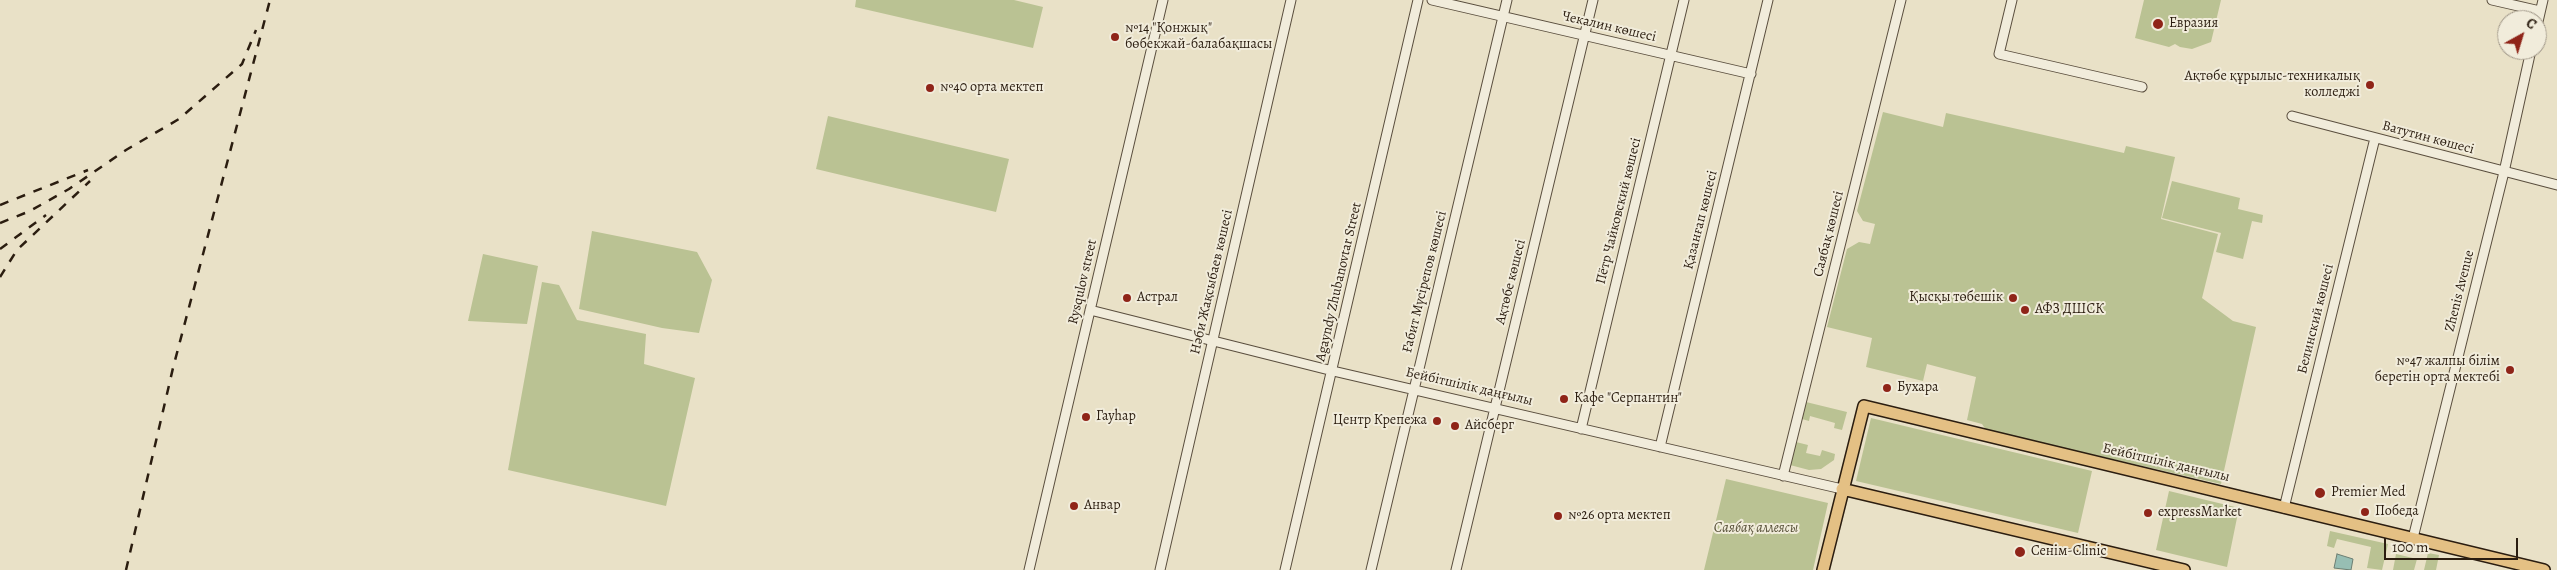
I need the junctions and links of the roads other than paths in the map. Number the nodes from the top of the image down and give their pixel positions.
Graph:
1 (1162, 0) edge
2 (1291, 0) edge
3 (1418, 0) edge
4 (1432, 0) edge
5 (1507, 0) edge
6 (1593, 0) edge
7 (1684, 0) edge
8 (1768, 0) edge
9 (1901, 0) edge
10 (2012, 0) edge
11 (2492, 0) edge
12 (2536, 10) edge
13 (1503, 16) junction
14 (1586, 35) junction
15 (1671, 55) junction
16 (2530, 60) edge
17 (1751, 74) junction
18 (2142, 87) dead end
19 (2292, 116) dead end
20 (2375, 138) junction
21 (2504, 172) junction
22 (2557, 185) edge
23 (1090, 310) junction
24 (1212, 341) junction
25 (1333, 371) junction
26 (1412, 390) junction
27 (1494, 409) junction
28 (1581, 429) junction
29 (1660, 447) junction
30 (1783, 476) junction
31 (1842, 489) junction
32 (2284, 508) junction
33 (2413, 538) junction
34 (1029, 570) edge
35 (1160, 570) edge
36 (1285, 570) edge
37 (1371, 570) edge
38 (1456, 570) edge
39 (1823, 570) edge
40 (2184, 570) edge
41 (2544, 570) edge

1 - 23 street, Rysqulov street
2 - 24 street, Нәби Жақсыбаев көшесі
3 - 25 street, Agayndy Zhubanovtar Street
4 - 13 street, Чекалин көшесі
5 - 13 street, Ғабит Мүсірепов көшесі
6 - 14 street, Ақтөбе көшесі
7 - 15 street, Пётр Чайковский көшесі
8 - 17 street, Қазанғап көшесі
9 - 30 street, Саябақ көшесі
10 - 18 street
11 - 12 street
13 - 14 street, Чекалин көшесі
13 - 26 street, Ғабит Мүсірепов көшесі
14 - 15 street, Чекалин көшесі
14 - 27 street, Ақтөбе көшесі
15 - 17 street, Чекалин көшесі
15 - 28 street, Пётр Чайковский көшесі
16 - 21 street, Zhenis Avenue
17 - 29 street, Қазанғап көшесі
19 - 20 street, Ватутин көшесі
20 - 21 street, Ватутин көшесі
20 - 32 street, Белинский көшесі
21 - 22 street, Ватутин көшесі
21 - 33 street, Zhenis Avenue
23 - 24 street, Бейбітшілік даңғылы
23 - 34 street, Rysqulov street
24 - 25 street, Бейбітшілік даңғылы
24 - 35 street, Нәби Жақсыбаев көшесі
25 - 26 street, Бейбітшілік даңғылы
25 - 36 street, Agayndy Zhubanovtar Street
26 - 27 street, Бейбітшілік даңғылы
26 - 37 street, Ғабит Мүсірепов көшесі
27 - 28 street, Бейбітшілік даңғылы
27 - 38 street, Ақтөбе көшесі
28 - 29 street, Бейбітшілік даңғылы
29 - 30 street, Бейбітшілік даңғылы
30 - 31 street, Бейбітшілік даңғылы
31 - 32 main road, Бейбітшілік даңғылы
31 - 39 main road
31 - 40 main road, Бейбітшілік даңғылы
32 - 33 main road, Бейбітшілік даңғылы
33 - 41 main road, Бейбітшілік даңғылы

